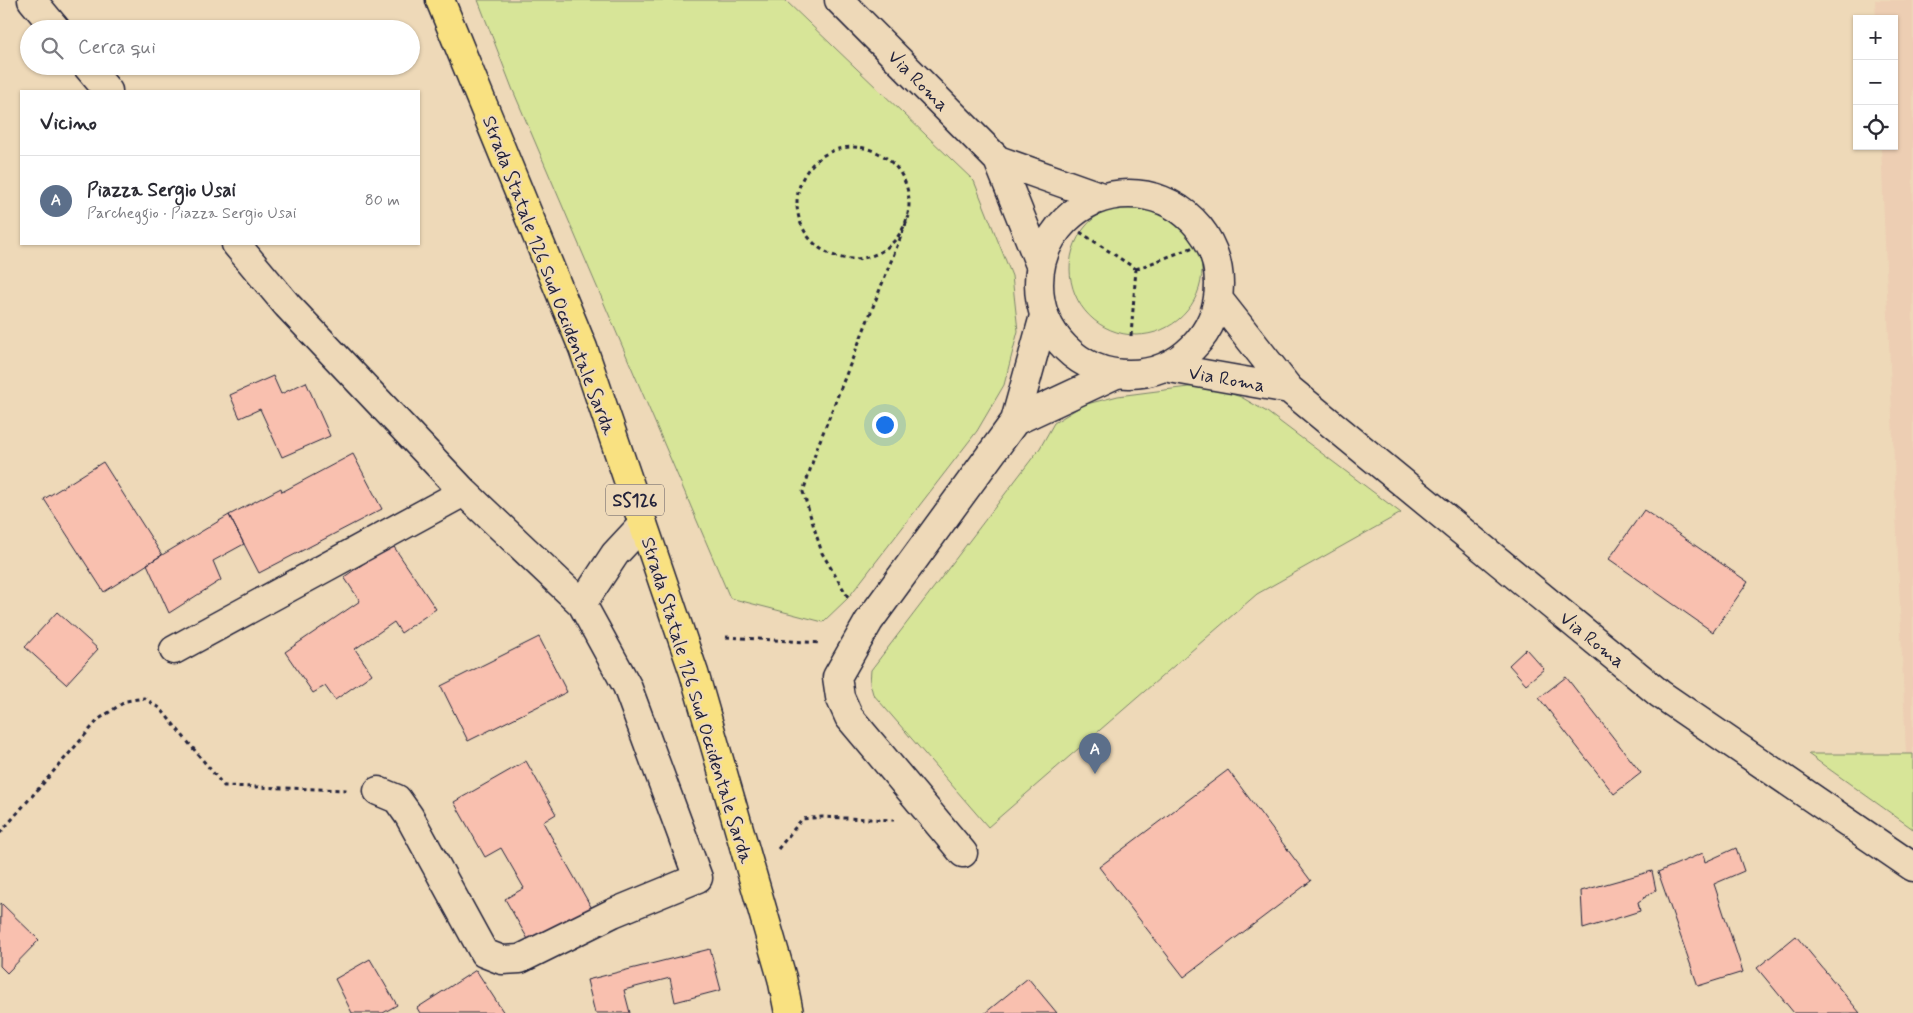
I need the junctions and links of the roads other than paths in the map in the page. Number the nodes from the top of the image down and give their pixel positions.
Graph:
1 (32, 0) edge
2 (440, 0) edge
3 (839, 0) edge
4 (49, 20) edge
5 (95, 75) edge
6 (107, 90) edge
7 (998, 160) junction
8 (1102, 197) junction
9 (237, 245) edge
10 (1040, 265) junction
11 (1219, 300) junction
12 (1044, 316) junction
13 (1164, 368) junction
14 (1116, 374) junction
15 (1289, 388) junction
16 (1015, 420) junction
17 (464, 492) junction
18 (643, 524) junction
19 (582, 604) junction
20 (174, 650) dead end
21 (378, 791) road end
22 (963, 853) dead end
23 (1913, 867) edge
24 (789, 1013) edge

1 - 4 street
2 - 18 main road, Strada Statale 126 Sud Occidentale Sarda / SS126
3 - 7 street, Via Roma
5 - 6 street
7 - 8 street, Via Roma
7 - 10 street, Via Roma
8 - 10 street
8 - 11 street
9 - 17 street
10 - 12 street
11 - 13 street
11 - 15 street, Via Roma
12 - 14 street
12 - 16 street
13 - 14 street
13 - 15 street, Via Roma
14 - 16 street
15 - 23 street, Via Roma
16 - 22 street
17 - 19 street
17 - 20 street
18 - 19 street
18 - 24 main road, Strada Statale 126 Sud Occidentale Sarda / SS126
19 - 21 street

